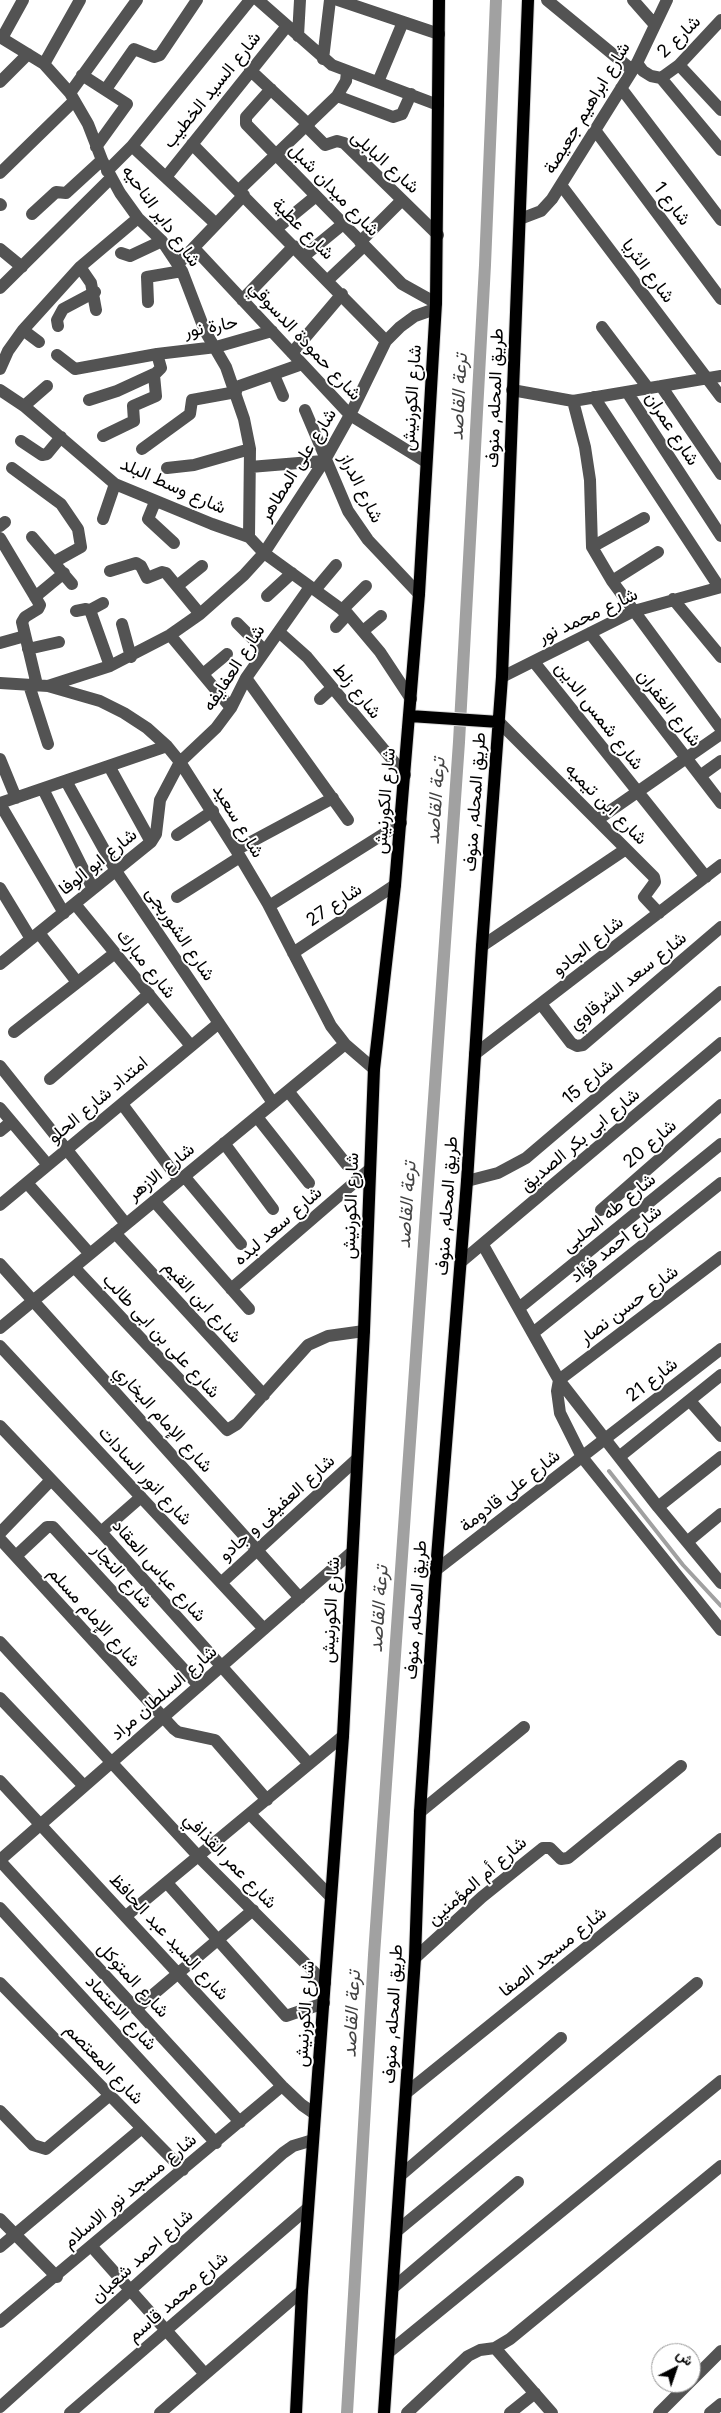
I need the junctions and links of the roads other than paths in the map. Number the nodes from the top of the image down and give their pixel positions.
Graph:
1 (23, 0) edge
2 (80, 0) edge
3 (137, 0) edge
4 (197, 0) edge
5 (250, 0) edge
6 (258, 0) edge
7 (300, 0) edge
8 (330, 0) edge
9 (338, 0) edge
10 (439, 0) edge
11 (528, 0) edge
12 (546, 0) edge
13 (633, 0) edge
14 (667, 0) edge
15 (270, 5) edge
16 (721, 20) edge
17 (403, 22) junction
18 (655, 25) junction
19 (286, 26) junction
20 (439, 34) junction
21 (298, 36) junction
22 (1, 37) edge
23 (28, 54) junction
24 (323, 59) junction
25 (44, 64) junction
26 (679, 65) junction
27 (634, 67) junction
28 (250, 70) junction
29 (347, 72) junction
30 (82, 75) junction
31 (661, 78) junction
32 (0, 82) edge
33 (378, 82) junction
34 (621, 88) junction
35 (106, 89) junction
36 (270, 89) junction
37 (411, 94) junction
38 (337, 96) junction
39 (72, 97) junction
40 (438, 105) junction
41 (721, 110) edge
42 (308, 126) junction
43 (595, 130) junction
44 (192, 144) junction
45 (132, 146) junction
46 (96, 147) junction
47 (721, 150) edge
48 (276, 155) junction
49 (107, 170) junction
50 (0, 173) edge
51 (166, 177) junction
52 (561, 185) junction
53 (242, 192) junction
54 (316, 196) junction
55 (402, 200) junction
56 (32, 214) dead end
57 (138, 218) junction
58 (520, 220) junction
59 (721, 220) edge
60 (216, 224) junction
61 (343, 224) junction
62 (277, 228) junction
63 (438, 235) junction
64 (162, 241) junction
65 (362, 244) junction
66 (294, 246) junction
67 (194, 248) junction
68 (0, 249) edge
69 (121, 253) dead end
70 (304, 256) junction
71 (22, 267) junction
72 (80, 267) junction
73 (180, 267) junction
74 (328, 280) junction
75 (0, 288) edge
76 (94, 292) junction
77 (342, 294) junction
78 (721, 299) edge
79 (242, 300) junction
80 (148, 302) dead end
81 (436, 306) junction
82 (96, 310) dead end
83 (58, 326) dead end
84 (602, 327) dead end
85 (23, 330) junction
86 (272, 331) junction
87 (39, 342) dead end
88 (386, 342) junction
89 (216, 347) junction
90 (292, 353) junction
91 (157, 354) junction
92 (57, 355) dead end
93 (302, 364) junction
94 (0, 368) edge
95 (154, 374) junction
96 (274, 375) junction
97 (721, 376) edge
98 (707, 378) junction
99 (47, 386) dead end
100 (661, 386) junction
101 (648, 388) junction
102 (0, 390) edge
103 (235, 390) junction
104 (512, 390) junction
105 (627, 392) junction
106 (283, 396) dead end
107 (594, 397) junction
108 (721, 397) edge
109 (89, 400) dead end
110 (573, 401) junction
111 (24, 406) junction
112 (305, 410) dead end
113 (350, 415) junction
114 (103, 436) dead end
115 (61, 437) junction
116 (21, 441) dead end
117 (142, 449) dead end
118 (250, 449) junction
119 (324, 460) junction
120 (426, 462) junction
121 (250, 467) junction
122 (12, 468) dead end
123 (167, 468) dead end
124 (721, 474) edge
125 (115, 484) junction
126 (155, 502) junction
127 (644, 518) dead end
128 (103, 519) dead end
129 (721, 536) edge
130 (32, 537) dead end
131 (249, 537) junction
132 (0, 538) edge
133 (174, 543) dead end
134 (592, 547) junction
135 (658, 552) dead end
136 (264, 553) junction
137 (54, 562) junction
138 (336, 564) dead end
139 (202, 566) dead end
140 (110, 571) dead end
141 (64, 573) junction
142 (292, 573) junction
143 (612, 582) junction
144 (72, 584) dead end
145 (177, 586) junction
146 (366, 586) dead end
147 (720, 587) edge
148 (312, 588) junction
149 (419, 594) junction
150 (267, 596) dead end
151 (35, 597) junction
152 (673, 600) junction
153 (103, 603) dead end
154 (90, 610) junction
155 (76, 611) dead end
156 (634, 611) junction
157 (345, 612) junction
158 (200, 614) junction
159 (381, 616) dead end
160 (237, 623) dead end
161 (122, 624) dead end
162 (336, 627) dead end
163 (362, 631) junction
164 (279, 632) junction
165 (590, 633) junction
166 (170, 635) junction
167 (25, 636) junction
168 (59, 642) dead end
169 (0, 643) edge
170 (28, 649) junction
171 (265, 651) junction
172 (227, 654) dead end
173 (131, 657) junction
174 (721, 657) edge
175 (534, 662) junction
176 (110, 666) junction
177 (203, 674) junction
178 (502, 677) junction
179 (246, 678) junction
180 (0, 683) edge
181 (38, 685) junction
182 (332, 688) junction
183 (411, 699) junction
184 (320, 700) dead end
185 (231, 708) junction
186 (410, 716) junction
187 (493, 722) junction
188 (721, 729) edge
189 (721, 734) edge
190 (48, 744) dead end
191 (167, 746) junction
192 (686, 758) junction
193 (0, 759) edge
194 (721, 761) edge
195 (180, 762) junction
196 (109, 766) junction
197 (405, 775) junction
198 (700, 776) junction
199 (66, 781) junction
200 (43, 789) junction
201 (637, 792) junction
202 (16, 798) junction
203 (333, 798) junction
204 (721, 803) edge
205 (0, 804) edge
206 (213, 811) junction
207 (348, 820) dead end
208 (597, 820) junction
209 (401, 823) junction
210 (177, 835) dead end
211 (151, 842) junction
212 (626, 848) junction
213 (238, 854) junction
214 (721, 865) edge
215 (116, 871) junction
216 (706, 877) junction
217 (395, 885) junction
218 (0, 888) edge
219 (93, 889) junction
220 (177, 897) dead end
221 (75, 904) junction
222 (269, 906) junction
223 (64, 913) junction
224 (659, 913) junction
225 (721, 927) edge
226 (35, 936) junction
227 (482, 946) junction
228 (115, 953) junction
229 (293, 953) junction
230 (0, 964) edge
231 (77, 982) junction
232 (721, 992) edge
233 (149, 994) junction
234 (541, 1004) junction
235 (219, 1023) junction
236 (14, 1032) dead end
237 (721, 1043) edge
238 (345, 1044) junction
239 (191, 1046) junction
240 (475, 1054) junction
241 (0, 1066) edge
242 (374, 1069) junction
243 (50, 1078) dead end
244 (288, 1091) junction
245 (273, 1103) junction
246 (122, 1104) junction
247 (721, 1105) edge
248 (0, 1108) edge
249 (257, 1117) junction
250 (11, 1122) junction
251 (0, 1131) edge
252 (224, 1144) junction
253 (721, 1144) edge
254 (67, 1149) junction
255 (48, 1165) junction
256 (347, 1165) dead end
257 (370, 1169) junction
258 (182, 1178) junction
259 (467, 1181) junction
260 (309, 1182) dead end
261 (27, 1183) junction
262 (721, 1183) edge
263 (154, 1201) junction
264 (0, 1205) edge
265 (274, 1209) dead end
266 (601, 1210) dead end
267 (126, 1224) junction
268 (115, 1233) junction
269 (242, 1244) dead end
270 (482, 1245) junction
271 (90, 1254) junction
272 (721, 1257) edge
273 (461, 1262) junction
274 (0, 1264) edge
275 (74, 1267) junction
276 (231, 1289) junction
277 (33, 1301) junction
278 (519, 1308) junction
279 (249, 1309) dead end
280 (0, 1328) edge
281 (364, 1331) junction
282 (533, 1333) junction
283 (0, 1346) edge
284 (721, 1349) edge
285 (721, 1375) edge
286 (559, 1380) junction
287 (264, 1395) junction
288 (690, 1401) junction
289 (0, 1426) edge
290 (721, 1436) edge
291 (605, 1439) junction
292 (721, 1456) edge
293 (582, 1457) junction
294 (619, 1457) junction
295 (357, 1459) junction
296 (52, 1480) junction
297 (140, 1497) junction
298 (658, 1507) junction
299 (721, 1514) edge
300 (101, 1532) junction
301 (0, 1533) edge
302 (0, 1539) edge
303 (687, 1542) junction
304 (258, 1551) junction
305 (352, 1552) junction
306 (16, 1556) junction
307 (436, 1570) junction
308 (220, 1583) junction
309 (721, 1583) edge
310 (300, 1598) junction
311 (264, 1629) junction
312 (721, 1630) edge
313 (0, 1642) edge
314 (221, 1666) junction
315 (199, 1686) junction
316 (0, 1698) edge
317 (163, 1718) junction
318 (524, 1726) dead end
319 (343, 1736) junction
320 (112, 1762) junction
321 (309, 1764) junction
322 (681, 1766) dead end
323 (0, 1781) edge
324 (84, 1786) junction
325 (267, 1800) junction
326 (420, 1812) junction
327 (250, 1814) junction
328 (41, 1824) junction
329 (721, 1839) edge
330 (199, 1857) junction
331 (0, 1860) edge
332 (167, 1882) junction
333 (331, 1898) junction
334 (0, 1908) edge
335 (253, 1910) junction
336 (126, 1916) junction
337 (219, 1939) junction
338 (415, 1958) junction
339 (179, 1973) junction
340 (0, 1983) edge
341 (326, 1983) junction
342 (697, 1983) dead end
343 (324, 2003) junction
344 (136, 2010) junction
345 (561, 2038) dead end
346 (721, 2081) edge
347 (282, 2086) junction
348 (406, 2093) junction
349 (110, 2095) junction
350 (0, 2111) edge
351 (315, 2114) junction
352 (240, 2122) junction
353 (142, 2128) junction
354 (313, 2140) junction
355 (216, 2142) junction
356 (721, 2166) edge
357 (183, 2170) junction
358 (401, 2175) junction
359 (518, 2182) dead end
360 (308, 2208) junction
361 (0, 2219) edge
362 (398, 2230) junction
363 (15, 2234) junction
364 (0, 2247) edge
365 (92, 2247) junction
366 (56, 2276) junction
367 (394, 2287) junction
368 (131, 2290) junction
369 (302, 2291) junction
370 (0, 2322) edge
371 (166, 2330) junction
372 (495, 2348) junction
373 (721, 2351) edge
374 (389, 2352) junction
375 (205, 2374) junction
376 (534, 2393) junction
377 (721, 2404) edge
378 (0, 2407) edge
379 (70, 2413) edge
380 (160, 2413) edge
381 (296, 2413) edge
382 (384, 2413) edge
383 (406, 2413) edge
384 (510, 2413) edge
385 (552, 2413) edge
386 (659, 2413) edge
387 (710, 2413) edge

1 - 22 street
2 - 25 street
3 - 30 street
4 - 35 street
5 - 45 street
6 - 15 street
7 - 21 street
8 - 24 street
9 - 17 street
10 - 20 main road, شارع الكورنيش
11 - 58 main road, طريق المحله, منوف
12 - 27 street, شارع 2
13 - 18 street
14 - 18 street, شارع ابراهيم جعيصة
15 - 19 street
16 - 26 street, شارع 2
17 - 20 street
17 - 33 street
18 - 27 street, شارع ابراهيم جعيصة
19 - 21 street
19 - 28 street, شارع السيد الخطيب
20 - 40 main road, شارع الكورنيش
21 - 24 street
22 - 23 street, شارع داير الناحيه
23 - 25 street, شارع داير الناحيه
23 - 32 street
24 - 29 street
25 - 39 street, شارع داير الناحيه
26 - 31 street, شارع 2
26 - 41 street
27 - 31 street, شارع 2
27 - 34 street, شارع ابراهيم جعيصة
28 - 36 street
28 - 44 street, شارع السيد الخطيب
29 - 33 street
29 - 38 street
30 - 35 street
30 - 39 street
31 - 47 street
33 - 37 street
34 - 43 street, شارع ابراهيم جعيصة
34 - 59 street
35 - 46 street
36 - 42 street
36 - 48 street, شارع ميدان شبل
37 - 38 street
37 - 40 street
38 - 42 street
39 - 46 street, شارع داير الناحيه
39 - 50 street
40 - 63 main road, شارع الكورنيش
42 - 48 street
42 - 55 street, شارع البابلى
43 - 52 street, شارع ابراهيم جعيصة
43 - 78 street, شارع 1
44 - 51 street, شارع السيد الخطيب
44 - 53 street, شارع عطية
45 - 49 street
45 - 51 street
46 - 49 street, شارع داير الناحيه
48 - 53 street
48 - 54 street, شارع ميدان شبل
49 - 56 street
49 - 57 street, شارع داير الناحيه
49 - 71 street
51 - 60 street
52 - 58 street, شارع ابراهيم جعيصة
52 - 98 street, شارع الثريا
53 - 60 street
53 - 62 street, شارع عطية
54 - 61 street, شارع ميدان شبل
54 - 62 street
55 - 63 street, شارع البابلى
55 - 65 street
57 - 64 street, شارع داير الناحيه
57 - 72 street
58 - 104 main road, طريق المحله, منوف
60 - 67 street
61 - 65 street, شارع ميدان شبل
61 - 70 street
62 - 66 street, شارع عطية
63 - 81 main road, شارع الكورنيش
64 - 69 street
64 - 73 street, شارع داير الناحيه
65 - 74 street
65 - 81 street, شارع ميدان شبل
66 - 70 street, شارع عطية
66 - 79 street
67 - 73 street
67 - 79 street, شارع حمودة الدسوقي
68 - 71 street
70 - 74 street, شارع عطية
71 - 75 street
72 - 76 street
72 - 85 street
73 - 80 street
73 - 89 street, شارع داير الناحيه
74 - 77 street, شارع عطية
76 - 82 street
76 - 83 street
77 - 88 street, شارع عطية
77 - 90 street
79 - 86 street, شارع حمودة الدسوقي
81 - 88 street, شارع على المطاهر
81 - 120 main road, شارع الكورنيش
84 - 101 street
85 - 87 street
85 - 94 street
86 - 89 street, حارة نور
86 - 90 street, شارع حمودة الدسوقي
88 - 113 street, شارع على المطاهر
89 - 91 street, حارة نور
89 - 103 street, شارع داير الناحيه
90 - 93 street, شارع حمودة الدسوقي
91 - 92 street, حارة نور
91 - 95 street
93 - 96 street
93 - 113 street, شارع حمودة الدسوقي
95 - 109 street
95 - 114 street
96 - 103 street
96 - 106 street
97 - 98 street
98 - 100 street
98 - 108 street, شارع الثريا
99 - 111 street
100 - 101 street
100 - 124 street
101 - 105 street
102 - 111 street, شارع وسط البلد
103 - 117 street
103 - 118 street, شارع داير الناحيه
104 - 110 street
104 - 178 main road, طريق المحله, منوف
105 - 107 street
105 - 129 street, شارع عمران
107 - 110 street
107 - 147 street
110 - 134 street
111 - 115 street, شارع وسط البلد
112 - 119 street, شارع الدراز
113 - 119 street, شارع على المطاهر
113 - 120 street, شارع حمودة الدسوقي
115 - 116 street
115 - 125 street, شارع وسط البلد
118 - 121 street, شارع داير الناحيه
118 - 123 street
119 - 121 street
119 - 136 street, شارع على المطاهر
119 - 149 street, شارع الدراز
120 - 149 main road, شارع الكورنيش
121 - 131 street, شارع داير الناحيه
122 - 137 street
125 - 126 street, شارع وسط البلد
125 - 128 street
126 - 131 street, شارع وسط البلد
126 - 133 street
127 - 134 street
130 - 137 street
131 - 136 street, شارع وسط البلد
132 - 151 street
134 - 143 street
135 - 143 street
136 - 142 street, شارع وسط البلد
136 - 158 street
137 - 141 street
138 - 148 street, شارع العفايفه
139 - 145 street
140 - 145 street
141 - 144 street
141 - 151 street
142 - 148 street, شارع وسط البلد
142 - 150 street
143 - 156 street
145 - 158 street
146 - 157 street
147 - 152 street, شارع محمد نور
148 - 157 street, شارع وسط البلد
148 - 164 street, شارع العفايفه
149 - 183 main road, شارع الكورنيش
151 - 167 street
152 - 156 street, شارع محمد نور
152 - 174 street
153 - 154 street
154 - 155 street
154 - 176 street
156 - 165 street, شارع محمد نور
156 - 188 street
157 - 162 street
157 - 163 street, شارع وسط البلد
158 - 166 street
159 - 163 street
160 - 171 street
161 - 173 street
163 - 183 street, شارع وسط البلد
164 - 171 street, شارع العفايفه
164 - 182 street, شارع زلط
165 - 175 street, شارع محمد نور
165 - 192 street, شارع الغفران
166 - 173 street
166 - 177 street
167 - 169 street
167 - 170 street
168 - 170 street
170 - 181 street
171 - 179 street, شارع العفايفه
172 - 177 street
173 - 176 street
175 - 178 street, شارع محمد نور
175 - 201 street, شارع شمس الدين
176 - 181 street
177 - 185 street
178 - 187 main road, طريق المحله, منوف
179 - 185 street, شارع العفايفه
179 - 203 street
180 - 181 street, شارع سعيد
181 - 190 street
181 - 191 street, شارع سعيد
182 - 184 street
182 - 197 street, شارع زلط
183 - 186 main road, شارع الكورنيش
185 - 195 street, شارع العفايفه
186 - 187 main road
186 - 197 main road, شارع الكورنيش
187 - 208 street, شارع ابن تيميه
187 - 227 main road, طريق المحله, منوف
189 - 192 street
191 - 195 street, شارع سعيد
191 - 196 street
192 - 198 street, شارع الغفران
192 - 201 street
193 - 202 street
194 - 198 street
195 - 206 street, شارع سعيد
195 - 211 street, شارع ابو الوفا
196 - 199 street
196 - 211 street
197 - 209 main road, شارع الكورنيش
198 - 204 street, شارع الغفران
199 - 200 street
199 - 215 street, شارع الشوربجى
200 - 202 street
200 - 219 street
201 - 208 street
201 - 216 street, شارع شمس الدين
202 - 205 street
203 - 207 street
203 - 213 street
205 - 223 street
206 - 210 street
206 - 213 street, شارع سعيد
208 - 212 street, شارع ابن تيميه
209 - 217 main road, شارع الكورنيش
209 - 222 street
211 - 215 street, شارع ابو الوفا
212 - 224 street, شارع ابن تيميه
212 - 227 street
213 - 220 street
213 - 222 street, شارع سعيد
214 - 216 street, شارع الجادو
215 - 219 street, شارع ابو الوفا
215 - 235 street, شارع الشوربجى
216 - 224 street, شارع الجادو
217 - 229 street, شارع 27
217 - 242 main road, شارع الكورنيش
218 - 226 street
219 - 221 street, شارع ابو الوفا
221 - 223 street, شارع ابو الوفا
221 - 228 street, شارع مبارك
222 - 229 street, شارع سعيد
223 - 226 street, شارع ابو الوفا
224 - 234 street, شارع الجادو
225 - 234 street, شارع سعد الشرقاوي
226 - 230 street, شارع ابو الوفا
226 - 231 street
227 - 240 main road, طريق المحله, منوف
228 - 231 street
228 - 233 street, شارع مبارك
229 - 238 street, شارع سعيد
231 - 236 street
232 - 259 street, شارع 15
233 - 239 street, شارع مبارك
233 - 243 street
234 - 240 street, شارع الجادو
235 - 239 street, امتداد شارع الحلو
235 - 245 street, شارع الشوربجى
237 - 270 street, شارع ابى بكر الصديق
238 - 242 street, شارع سعيد
238 - 244 street, شارع الازهر
239 - 246 street, امتداد شارع الحلو
240 - 259 main road, طريق المحله, منوف
241 - 254 street
242 - 257 main road, شارع الكورنيش
244 - 245 street, شارع الازهر
244 - 256 street
245 - 249 street, شارع الازهر
246 - 254 street, امتداد شارع الحلو
246 - 258 street
247 - 266 street, شارع 20
248 - 250 street
249 - 252 street, شارع الازهر
249 - 260 street
250 - 251 street
250 - 255 street
252 - 258 street, شارع الازهر
252 - 265 street
253 - 278 street, شارع طه الحلبى
254 - 255 street, امتداد شارع الحلو
254 - 267 street
255 - 261 street, امتداد شارع الحلو
257 - 276 street, شارع سعد لبده
257 - 281 main road, شارع الكورنيش
258 - 263 street, شارع الازهر
258 - 269 street
259 - 273 main road, طريق المحله, منوف
261 - 264 street, امتداد شارع الحلو
261 - 271 street
262 - 282 street, شارع احمد فؤاد
263 - 267 street, شارع الازهر
263 - 276 street
267 - 268 street, شارع الازهر
268 - 271 street, شارع الازهر
268 - 287 street, شارع ابن القيم
270 - 273 street, شارع ابى بكر الصديق
270 - 278 street
271 - 275 street, شارع الازهر
272 - 286 street, شارع حسن نصار
273 - 307 main road, طريق المحله, منوف
274 - 277 street, شارع الإمام البخاري
275 - 277 street, شارع الازهر
275 - 287 street, شارع على بن ابى طالب
276 - 279 street
277 - 280 street, شارع الازهر
277 - 304 street, شارع الإمام البخاري
278 - 282 street
281 - 287 street
281 - 295 main road, شارع الكورنيش
282 - 286 street
283 - 297 street, شارع انور السادات
284 - 291 street, شارع 21
285 - 288 street
286 - 291 street
286 - 293 street
288 - 290 street
288 - 294 street
289 - 296 street, شارع عباس العقاد
291 - 293 street, شارع على قادومة
291 - 294 street
292 - 298 street
293 - 307 street, شارع على قادومة
293 - 312 street
294 - 298 street
295 - 304 street, شارع العفيفى و جادو
295 - 305 main road, شارع الكورنيش
296 - 300 street, شارع عباس العقاد
296 - 301 street
297 - 300 street
297 - 308 street, شارع انور السادات
298 - 303 street
299 - 303 street
300 - 314 street, شارع عباس العقاد
302 - 306 street, شارع الإمام مسلم
303 - 309 street
304 - 308 street, شارع العفيفى و جادو
304 - 310 street, شارع الإمام البخاري
305 - 310 street, شارع السلطان مراد
305 - 319 main road, شارع الكورنيش
306 - 315 street, شارع النجار
306 - 317 street, شارع الإمام مسلم
307 - 326 main road, طريق المحله, منوف
308 - 311 street, شارع انور السادات
310 - 311 street, شارع السلطان مراد
311 - 314 street, شارع السلطان مراد
313 - 320 street, شارع عمر القذافي
314 - 315 street, شارع السلطان مراد
314 - 321 street, شارع عباس العقاد
315 - 317 street, شارع السلطان مراد
316 - 324 street
317 - 320 street, شارع السلطان مراد
317 - 325 street, شارع الإمام مسلم
318 - 326 street
319 - 321 street
319 - 333 main road, شارع الكورنيش
320 - 324 street, شارع السلطان مراد
320 - 330 street, شارع عمر القذافي
321 - 325 street
322 - 338 street, شارع أم المؤمنين
323 - 328 street, شارع السيد عبد الحافظ
324 - 328 street, شارع السلطان مراد
325 - 327 street
326 - 338 main road, طريق المحله, منوف
327 - 330 street
327 - 333 street
328 - 331 street, شارع السلطان مراد
328 - 336 street, شارع السيد عبد الحافظ
329 - 348 street, شارع مسجد الصفا
330 - 332 street
330 - 335 street, شارع عمر القذافي
331 - 344 street, شارع المتوكل
332 - 336 street
332 - 337 street
333 - 341 main road, شارع الكورنيش
334 - 355 street, شارع الاعتماد
335 - 337 street
335 - 341 street, شارع عمر القذافي
336 - 339 street, شارع السيد عبد الحافظ
337 - 339 street
337 - 343 street
338 - 348 main road, طريق المحله, منوف
339 - 344 street
339 - 347 street, شارع السيد عبد الحافظ
340 - 349 street, شارع المعتصم
341 - 343 main road, شارع الكورنيش
342 - 362 street
343 - 351 main road, شارع الكورنيش
344 - 352 street, شارع المتوكل
345 - 358 street
346 - 374 street
347 - 351 street, شارع السيد عبد الحافظ
347 - 352 street, شارع مسجد نور الاسلام
348 - 358 main road, طريق المحله, منوف
349 - 350 street
349 - 353 street, شارع المعتصم
351 - 354 main road, شارع الكورنيش
352 - 355 street, شارع مسجد نور الاسلام
353 - 357 street, شارع المعتصم
353 - 363 street
354 - 360 main road, شارع الكورنيش
354 - 368 street, شارع احمد شعبان
355 - 357 street, شارع مسجد نور الاسلام
356 - 372 street
357 - 365 street, شارع مسجد نور الاسلام
358 - 362 main road, طريق المحله, منوف
359 - 367 street
360 - 369 main road, شارع الكورنيش
360 - 371 street, شارع محمد قاسم
361 - 363 street
362 - 367 main road, طريق المحله, منوف
363 - 364 street
363 - 366 street
365 - 366 street, شارع مسجد نور الاسلام
365 - 368 street
366 - 370 street, شارع مسجد نور الاسلام
367 - 374 main road, طريق المحله, منوف
368 - 371 street
368 - 378 street, شارع احمد شعبان
369 - 375 street
369 - 381 main road, شارع الكورنيش
371 - 375 street
371 - 379 street, شارع محمد قاسم
372 - 376 street
372 - 383 street
373 - 386 street
374 - 382 main road, طريق المحله, منوف
375 - 380 street
376 - 384 street
376 - 385 street
377 - 387 street

